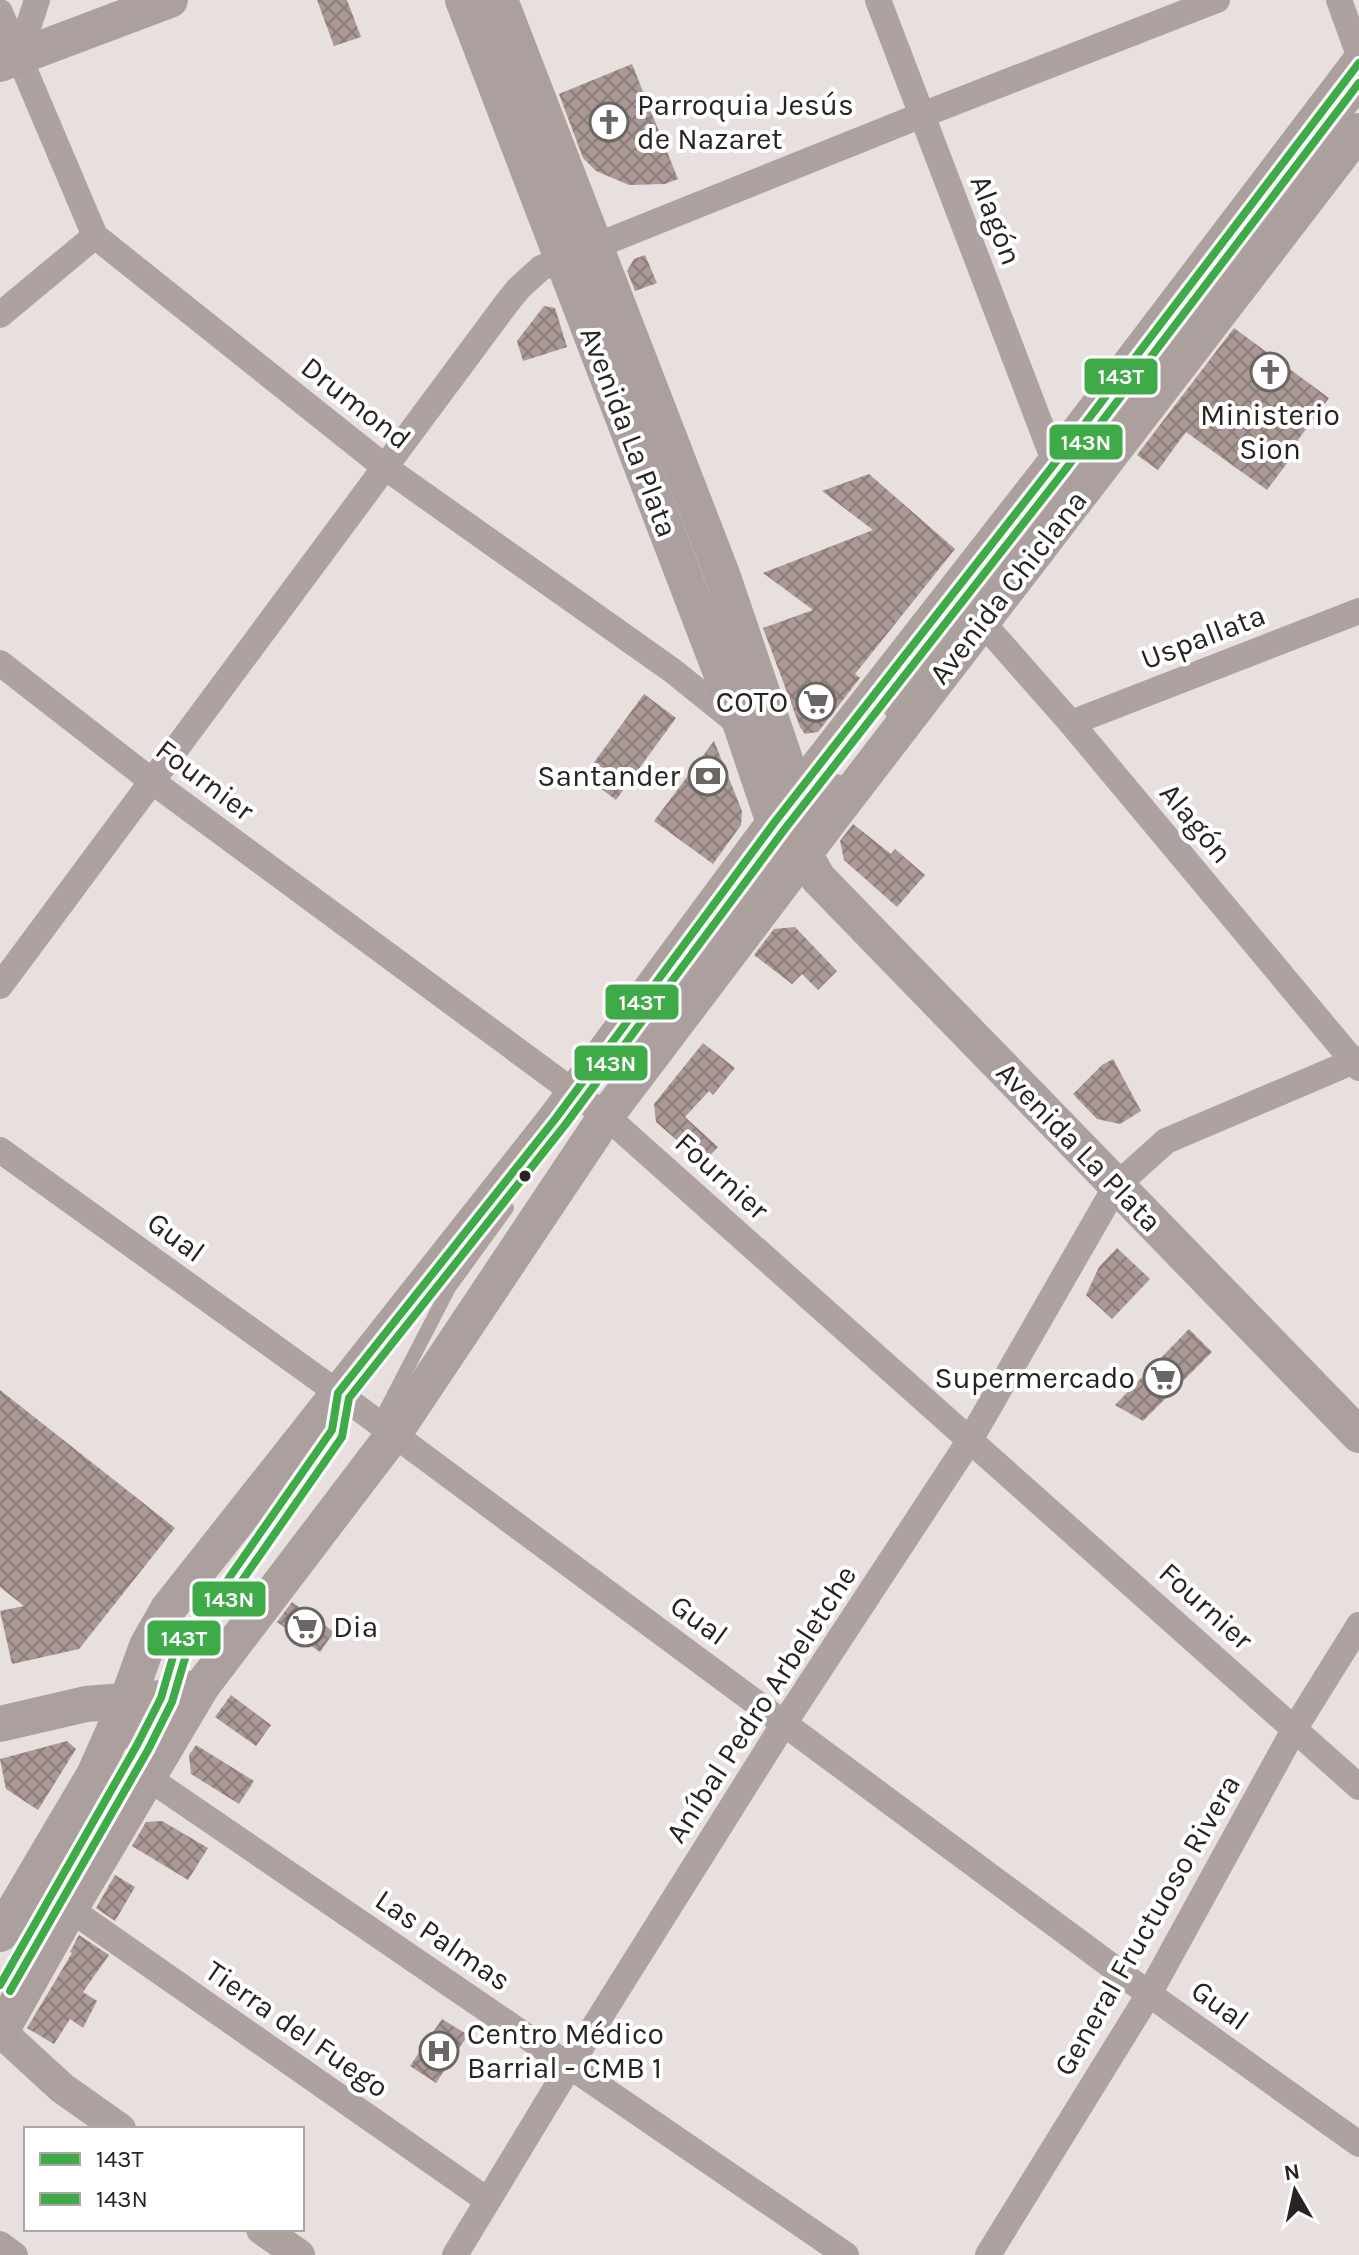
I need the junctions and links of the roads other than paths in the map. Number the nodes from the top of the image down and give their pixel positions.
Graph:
1 (37, 0) edge
2 (170, 0) edge
3 (463, 0) edge
4 (500, 0) edge
5 (878, 0) edge
6 (1217, 0) edge
7 (1339, 0) edge
8 (0, 12) edge
9 (1359, 55) edge
10 (9, 61) edge
11 (1359, 63) edge
12 (1359, 96) edge
13 (922, 115) junction
14 (1359, 131) edge
15 (95, 236) junction
16 (579, 252) junction
17 (0, 315) edge
18 (1055, 463) junction
19 (386, 468) junction
20 (1359, 611) edge
21 (982, 622) junction
22 (0, 663) edge
23 (1071, 723) junction
24 (741, 725) junction
25 (153, 782) junction
26 (793, 827) junction
27 (0, 986) edge
28 (1357, 1062) edge
29 (590, 1103) junction
30 (0, 1150) edge
31 (1116, 1186) junction
32 (338, 1393) junction
33 (379, 1434) junction
34 (1359, 1435) edge
35 (970, 1440) junction
36 (314, 1513) dead end
37 (1359, 1625) edge
38 (202, 1686) junction
39 (144, 1700) junction
40 (785, 1722) junction
41 (0, 1724) edge
42 (1295, 1728) junction
43 (142, 1761) junction
44 (1359, 1787) edge
45 (70, 1909) junction
46 (0, 1934) edge
47 (0, 1985) edge
48 (1149, 1994) junction
49 (0, 2032) edge
50 (570, 2065) junction
51 (117, 2127) edge
52 (1359, 2144) edge
53 (487, 2200) junction
54 (265, 2231) edge
55 (0, 2244) edge
56 (15, 2255) edge
57 (299, 2255) edge
58 (455, 2255) edge
59 (846, 2255) edge
60 (988, 2255) edge

1 - 10 street
2 - 10 main road
3 - 16 main road, Avenida La Plata
4 - 16 main road, Avenida La Plata
5 - 13 street, Alagón
6 - 13 street
7 - 9 street
8 - 10 street, Drumond
10 - 15 street, Drumond
11 - 18 main road, Avenida Chiclana
12 - 26 lane
13 - 16 street
13 - 18 street, Alagón
14 - 21 main road, Avenida Chiclana
15 - 17 street
15 - 19 street, Drumond
16 - 19 street
16 - 24 main road, Avenida La Plata
16 - 26 main road, Avenida La Plata
18 - 26 main road, Avenida Chiclana
19 - 24 street, Drumond
19 - 25 street
20 - 23 street, Uspallata
21 - 23 street, Alagón
21 - 26 main road, Avenida Chiclana
22 - 25 street, Fournier
23 - 28 street, Alagón
24 - 26 main road, Avenida La Plata
25 - 27 street
25 - 29 street, Fournier
26 - 29 main road
26 - 31 main road, Avenida La Plata
28 - 31 street, Aníbal Pedro Arbeletche
29 - 32 main road
29 - 33 main road
29 - 35 street, Fournier
30 - 32 street, Gual
31 - 34 main road, Avenida La Plata
31 - 35 street, Aníbal Pedro Arbeletche
32 - 33 street, Gual
32 - 39 main road
33 - 38 main road
33 - 40 street, Gual
35 - 40 street, Aníbal Pedro Arbeletche
35 - 42 street, Fournier
36 - 39 lane
37 - 42 street, General Fructuoso Rivera
38 - 39 main road
38 - 43 main road
39 - 41 main road
39 - 43 street
39 - 46 main road
40 - 48 street, Gual
40 - 50 street, Aníbal Pedro Arbeletche
42 - 44 street, Fournier
42 - 48 street, General Fructuoso Rivera
43 - 45 main road
43 - 47 lane
43 - 50 street, Las Palmas
45 - 49 main road
45 - 53 street, Tierra del Fuego
48 - 52 street, Gual
48 - 60 street, General Fructuoso Rivera
49 - 51 street
50 - 53 street, Aníbal Pedro Arbeletche
50 - 59 street, Las Palmas
53 - 58 street, Aníbal Pedro Arbeletche
54 - 57 street
55 - 56 street

